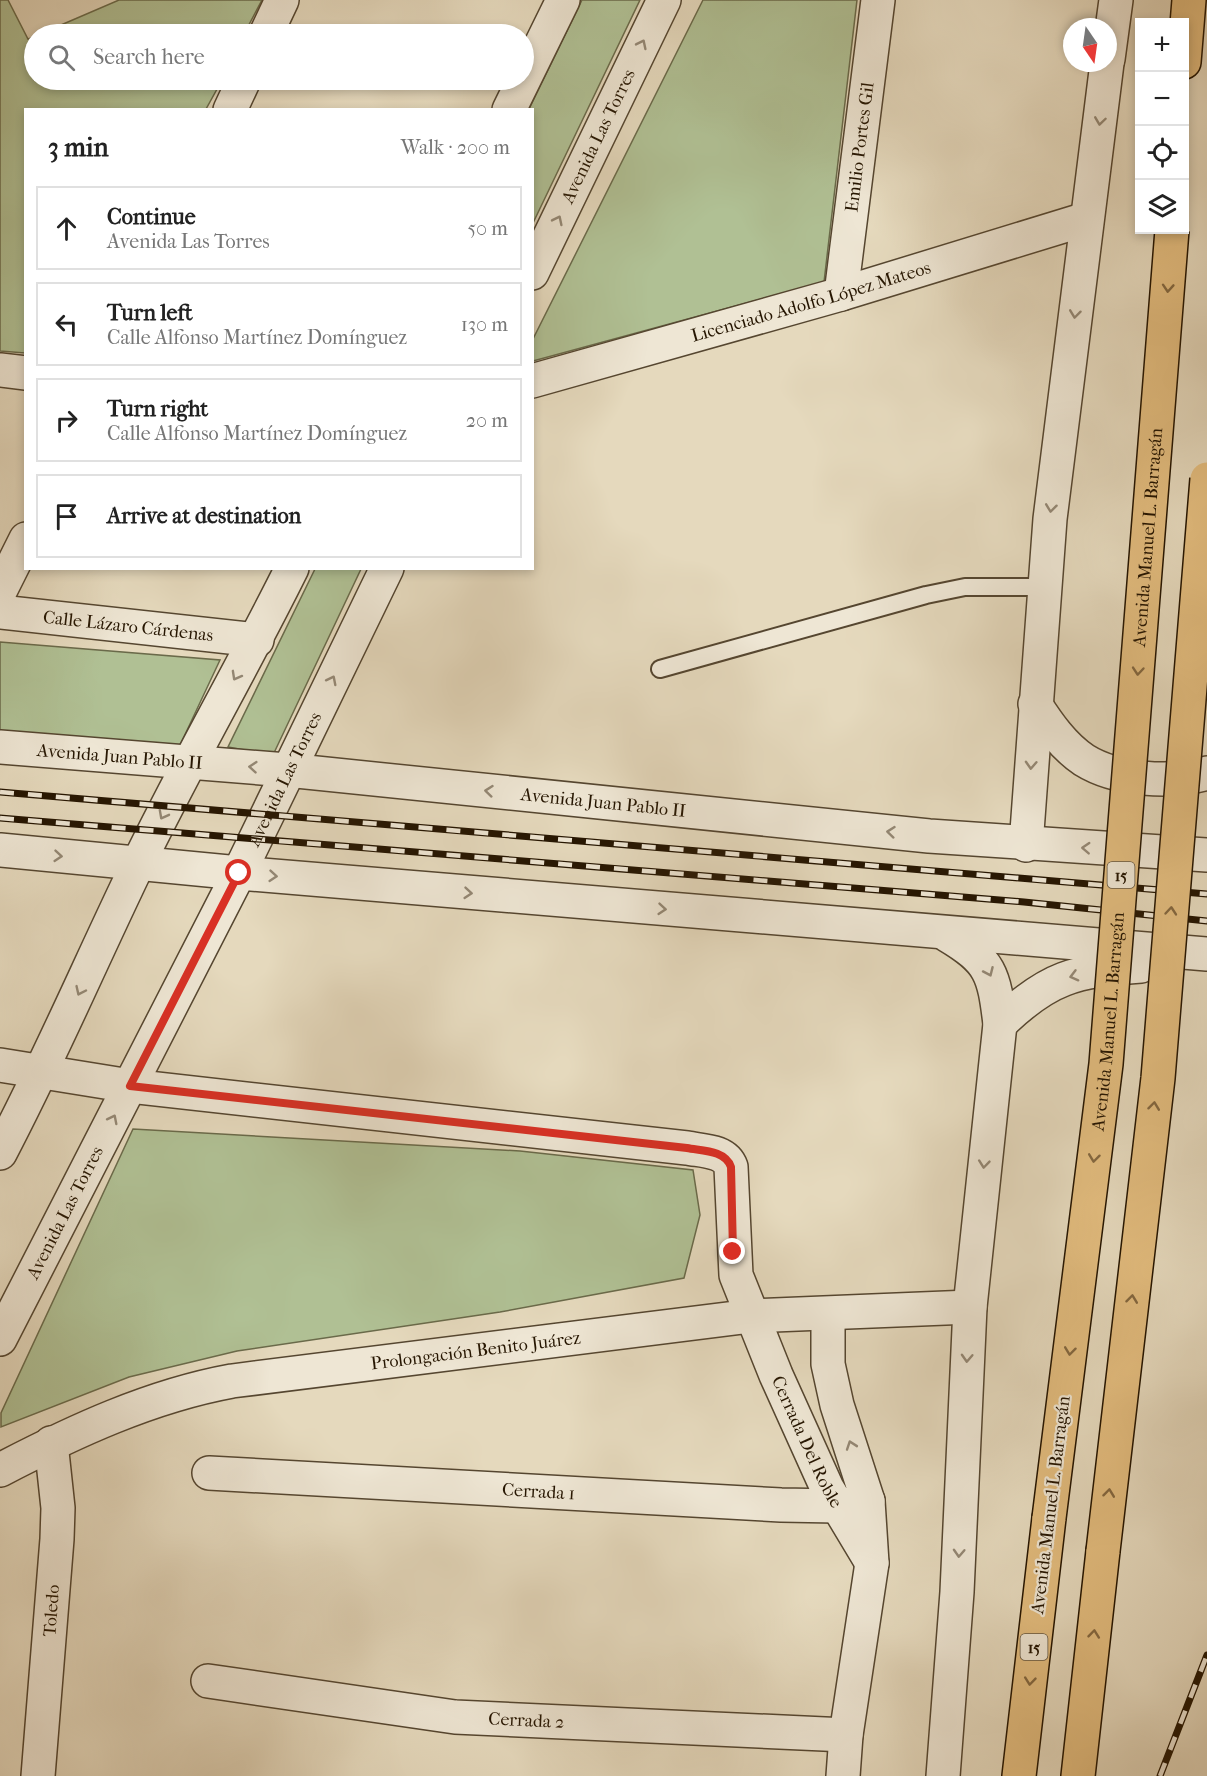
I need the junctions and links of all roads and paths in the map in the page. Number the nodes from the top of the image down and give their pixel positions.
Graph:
1 (282, 0) edge
2 (563, 0) edge
3 (664, 0) edge
4 (878, 0) edge
5 (1116, 0) edge
6 (1189, 0) edge
7 (1114, 18) edge
8 (1188, 18) edge
9 (271, 24) edge
10 (534, 59) edge
11 (1106, 72) edge
12 (239, 90) edge
13 (519, 90) edge
14 (231, 108) edge
15 (510, 108) edge
16 (1086, 219) junction
17 (1172, 234) edge
18 (534, 269) edge
19 (841, 294) junction
20 (0, 370) edge
21 (24, 373) edge
22 (534, 380) edge
23 (1207, 479) edge
24 (24, 543) edge
25 (291, 570) edge
26 (386, 570) edge
27 (1044, 587) junction
28 (0, 591) edge
29 (0, 612) edge
30 (257, 640) junction
31 (660, 669) dead end
32 (1035, 704) junction
33 (0, 747) edge
34 (189, 762) junction
35 (287, 770) junction
36 (1207, 774) edge
37 (1026, 844) junction
38 (0, 850) edge
39 (1207, 855) edge
40 (138, 863) junction
41 (239, 873) junction
42 (946, 934) junction
43 (1207, 954) edge
44 (1207, 969) edge
45 (1000, 1024) junction
46 (0, 1065) edge
47 (43, 1071) junction
48 (130, 1086) junction
49 (0, 1153) edge
50 (970, 1307) junction
51 (828, 1315) junction
52 (751, 1316) junction
53 (0, 1339) edge
54 (51, 1443) junction
55 (0, 1470) edge
56 (208, 1473) dead end
57 (852, 1503) junction
58 (208, 1681) dead end
59 (846, 1735) junction
60 (38, 1776) edge
61 (843, 1776) edge
62 (943, 1776) edge
63 (1019, 1776) edge
64 (1078, 1776) edge

1 - 9 street
2 - 10 street
18 -> 3 street, Avenida Las Torres
4 - 19 street, Emilio Portes Gil
5 - 7 street
6 - 8 highway
11 -> 16 street
12 - 14 street
13 - 15 street
16 - 19 street, Licenciado Adolfo López Mateos
16 -> 27 street
17 -> 63 highway, Avenida Manuel L. Barragán / 15, bridge
19 - 22 street, Licenciado Adolfo López Mateos
20 - 21 street
64 -> 23 highway, bridge
24 - 28 street
25 - 30 street
35 -> 26 street, Avenida Las Torres
27 - 31 lane
27 - 32 street
29 - 30 street, Calle Lázaro Cárdenas
30 -> 34 street
32 - 36 street
32 -> 37 street
33 - 34 street, Avenida Juan Pablo II
35 -> 34 street, Avenida Juan Pablo II
34 -> 40 street
37 -> 35 street, Avenida Juan Pablo II
35 - 41 street, Avenida Las Torres
39 -> 37 street, Avenida Juan Pablo II
38 -> 40 street
40 - 41 street
40 -> 47 street
41 -> 42 street
41 - 48 street, Avenida Las Torres
42 - 43 street
42 -> 45 street
44 -> 45 street
45 -> 50 street
46 - 47 street, Cerrada Del Roble
47 - 48 street, Cerrada Del Roble
47 - 49 street
48 - 52 street, Cerrada Del Roble
53 -> 48 street, Avenida Las Torres
50 - 51 street, Prolongación Benito Juárez
50 -> 62 street
51 - 52 street, Prolongación Benito Juárez
57 -> 51 street, Cerrada Del Roble
52 - 54 street, Prolongación Benito Juárez
52 - 57 street, Cerrada Del Roble
54 - 55 street, Prolongación Benito Juárez
54 - 60 street, Toledo
56 - 57 street, Cerrada 1
57 - 59 street, Cerrada Del Roble
58 - 59 street, Cerrada 2
59 - 61 street, Cerrada Del Roble

